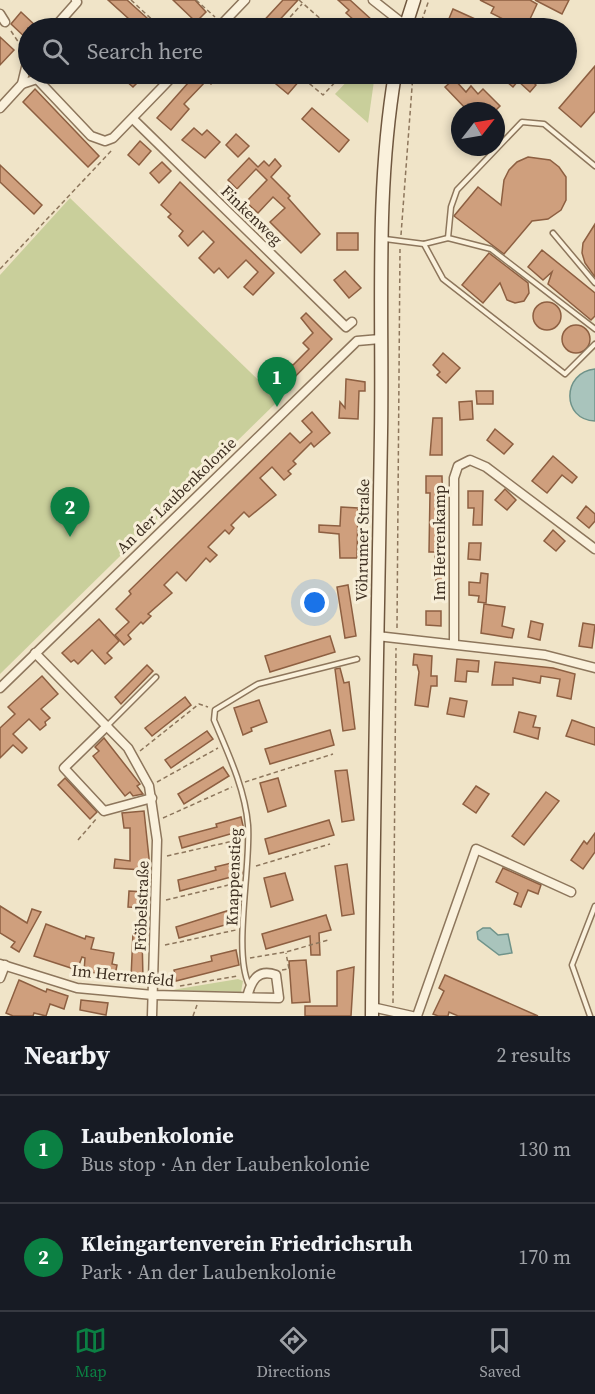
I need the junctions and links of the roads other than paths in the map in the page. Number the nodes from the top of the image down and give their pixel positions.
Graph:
1 (76, 0) edge
2 (245, 0) edge
3 (373, 0) edge
4 (414, 0) edge
5 (0, 14) edge
6 (63, 18) edge
7 (228, 18) edge
8 (394, 18) edge
9 (408, 18) edge
10 (5, 22) road end
11 (22, 84) edge
12 (42, 84) edge
13 (166, 84) edge
14 (394, 84) edge
15 (0, 108) edge
16 (133, 119) junction
17 (595, 166) edge
18 (553, 233) dead end
19 (448, 238) junction
20 (381, 239) junction
21 (424, 244) junction
22 (595, 283) edge
23 (352, 322) dead end
24 (595, 329) edge
25 (380, 339) junction
26 (595, 344) edge
27 (595, 549) edge
28 (377, 636) junction
29 (454, 644) junction
30 (35, 653) junction
31 (357, 659) dead end
32 (595, 668) edge
33 (156, 677) dead end
34 (0, 688) edge
35 (107, 726) junction
36 (152, 798) junction
37 (571, 892) dead end
38 (595, 906) edge
39 (3, 965) edge
40 (0, 978) edge
41 (250, 986) junction
42 (153, 995) junction
43 (247, 997) junction
44 (372, 1012) edge
45 (152, 1016) edge
46 (414, 1016) edge
47 (590, 1016) edge

1 - 6 street
2 - 7 street
3 - 8 street
4 - 9 main road
5 - 10 street
11 - 15 street
12 - 16 street
13 - 16 street
14 - 20 main road, Vöhrumer Straße
16 - 23 street, Finkenweg
17 - 19 lane
18 - 22 lane
19 - 21 lane
19 - 24 lane
20 - 21 lane
20 - 25 main road, Vöhrumer Straße
21 - 26 lane
25 - 28 main road, Vöhrumer Straße
25 - 30 street, An der Laubenkolonie
27 - 29 street, Im Herrenkamp
28 - 29 street
28 - 44 main road, Vöhrumer Straße
29 - 32 street
30 - 34 street, An der Laubenkolonie
30 - 35 street, Fröbelstraße
31 - 41 lane, Knappenstieg
33 - 35 lane
35 - 36 street, Fröbelstraße
35 - 36 street
36 - 42 street, Fröbelstraße
37 - 46 street, Vöhrumer Straße
38 - 47 lane
39 - 40 street
39 - 42 street, Im Herrenfeld
41 - 43 street
41 - 43 street, Im Herrenfeld
42 - 43 street, Im Herrenfeld
42 - 45 street, Fröbelstraße
44 - 46 street, Vöhrumer Straße

